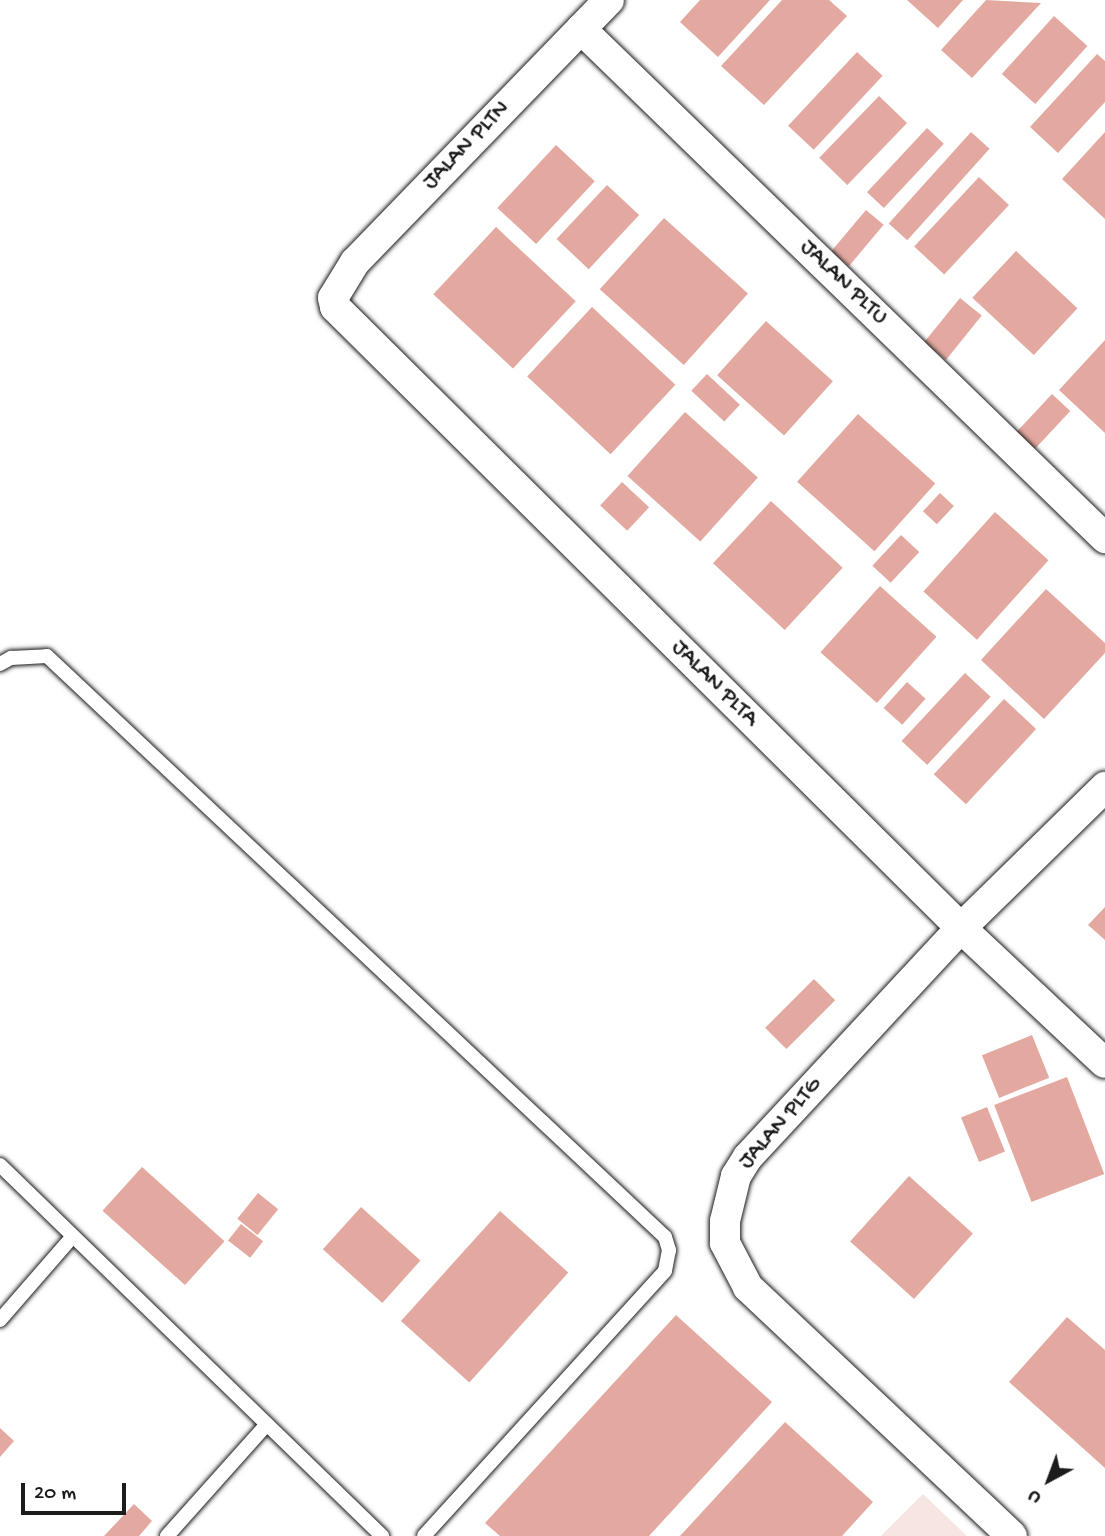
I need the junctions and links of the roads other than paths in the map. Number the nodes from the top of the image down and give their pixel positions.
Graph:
1 (609, 0) edge
2 (581, 29) junction
3 (333, 298) joint
4 (1105, 538) edge
5 (0, 664) edge
6 (1105, 787) edge
7 (961, 928) junction
8 (1105, 1063) edge
9 (0, 1166) edge
10 (73, 1237) junction
11 (0, 1320) edge
12 (267, 1424) junction
13 (167, 1536) edge
14 (382, 1536) edge
15 (424, 1536) edge
16 (1012, 1536) edge

1 - 2 street, JALAN PLTN
2 - 3 street, JALAN PLTN
2 - 4 street, JALAN PLTU
3 - 7 street, JALAN PLTA
5 - 15 lane
6 - 7 street, JALAN PLTG
7 - 8 street, JALAN PLTA
7 - 16 street, JALAN PLTG
9 - 10 lane
10 - 11 lane
10 - 12 lane
12 - 13 lane
12 - 14 lane

